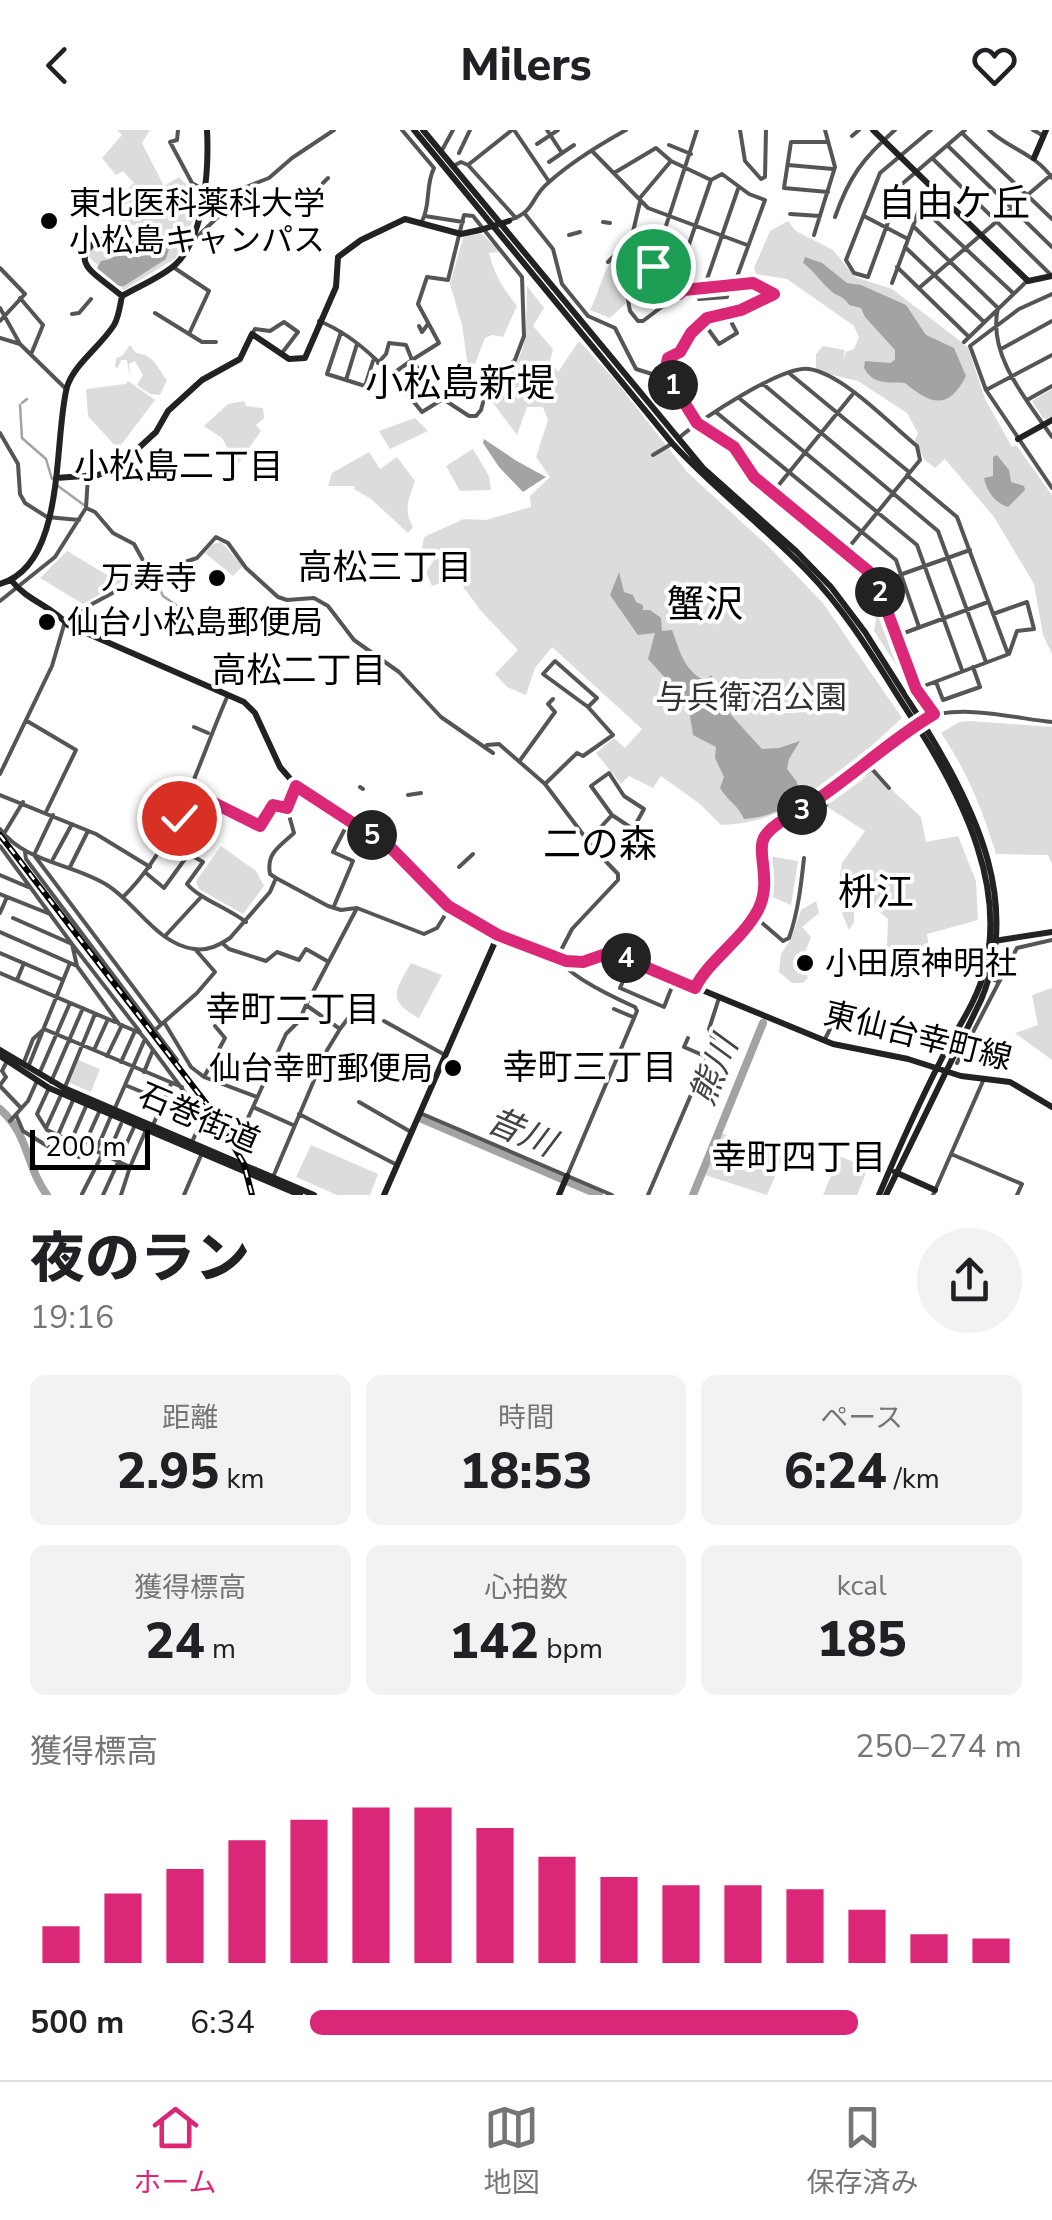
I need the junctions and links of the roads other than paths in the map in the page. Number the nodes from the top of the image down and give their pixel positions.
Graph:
1 (178, 130) edge
2 (207, 130) edge
3 (334, 130) edge
4 (402, 130) edge
5 (414, 130) edge
6 (423, 130) edge
7 (453, 130) edge
8 (470, 130) edge
9 (513, 130) edge
10 (558, 130) edge
11 (609, 130) edge
12 (626, 130) edge
13 (697, 130) edge
14 (740, 130) edge
15 (766, 130) edge
16 (825, 130) edge
17 (859, 130) edge
18 (872, 130) edge
19 (896, 130) edge
20 (931, 130) edge
21 (989, 130) edge
22 (1033, 130) edge
23 (963, 131) edge
24 (549, 133) edge
25 (1045, 133) edge
26 (852, 136) dead end
27 (613, 138) junction
28 (883, 140) junction
29 (828, 142) junction
30 (538, 144) dead end
31 (574, 145) dead end
32 (668, 145) dead end
33 (947, 145) junction
34 (592, 151) junction
35 (426, 153) junction
36 (441, 153) junction
37 (459, 153) dead end
38 (562, 153) junction
39 (691, 154) junction
40 (899, 156) junction
41 (932, 158) junction
42 (1034, 158) junction
43 (672, 161) junction
44 (549, 162) dead end
45 (788, 165) junction
46 (453, 166) junction
47 (468, 166) junction
48 (686, 169) junction
49 (834, 170) junction
50 (916, 172) junction
51 (614, 174) junction
52 (1051, 176) edge
53 (328, 178) dead end
54 (711, 180) junction
55 (549, 181) junction
56 (323, 183) dead end
57 (739, 187) junction
58 (204, 190) junction
59 (933, 190) junction
60 (828, 192) junction
61 (232, 193) junction
62 (1026, 195) junction
63 (639, 201) junction
64 (203, 204) junction
65 (920, 206) junction
66 (1012, 208) junction
67 (525, 214) junction
68 (790, 214) dead end
69 (820, 216) junction
70 (864, 216) junction
71 (669, 218) junction
72 (835, 218) dead end
73 (423, 219) junction
74 (1052, 219) edge
75 (513, 220) junction
76 (996, 221) junction
77 (463, 222) junction
78 (602, 222) dead end
79 (610, 223) dead end
80 (913, 226) junction
81 (695, 227) junction
82 (886, 228) junction
83 (109, 232) dead end
84 (580, 232) dead end
85 (461, 234) junction
86 (569, 235) dead end
87 (814, 235) dead end
88 (980, 235) junction
89 (722, 236) junction
90 (908, 239) junction
91 (631, 242) junction
92 (506, 243) junction
93 (188, 246) junction
94 (748, 246) junction
95 (905, 247) junction
96 (1052, 247) edge
97 (964, 248) junction
98 (620, 261) junction
99 (608, 262) dead end
100 (950, 262) junction
101 (653, 266) junction
102 (173, 267) junction
103 (0, 268) edge
104 (898, 268) junction
105 (658, 272) junction
106 (934, 274) junction
107 (1052, 275) edge
108 (1028, 280) junction
109 (892, 283) dead end
110 (730, 287) junction
111 (674, 288) junction
112 (701, 288) junction
113 (919, 288) junction
114 (1013, 293) junction
115 (679, 294) junction
116 (1052, 294) edge
117 (122, 296) junction
118 (20, 298) junction
119 (91, 299) dead end
120 (628, 300) junction
121 (0, 308) edge
122 (998, 308) junction
123 (726, 312) junction
124 (155, 313) dead end
125 (6, 314) junction
126 (72, 314) dead end
127 (578, 318) junction
128 (0, 321) edge
129 (319, 321) junction
130 (1052, 321) edge
131 (703, 322) junction
132 (984, 322) junction
133 (428, 324) junction
134 (418, 326) dead end
135 (993, 328) junction
136 (341, 332) junction
137 (189, 334) junction
138 (252, 334) junction
139 (0, 338) edge
140 (216, 342) dead end
141 (20, 344) junction
142 (357, 344) junction
143 (1001, 349) junction
144 (282, 353) junction
145 (32, 354) junction
146 (1052, 355) edge
147 (412, 360) junction
148 (375, 361) junction
149 (789, 373) junction
150 (391, 375) junction
151 (664, 376) junction
152 (1011, 377) junction
153 (346, 380) junction
154 (426, 380) dead end
155 (763, 384) junction
156 (1052, 386) edge
157 (67, 390) junction
158 (659, 390) dead end
159 (986, 390) junction
160 (853, 394) junction
161 (680, 397) junction
162 (738, 398) junction
163 (1027, 400) junction
164 (716, 413) junction
165 (837, 413) junction
166 (1052, 420) edge
167 (697, 423) junction
168 (1044, 425) junction
169 (0, 433) edge
170 (821, 433) junction
171 (48, 434) dead end
172 (60, 437) junction
173 (1052, 437) edge
174 (1018, 439) junction
175 (675, 441) junction
176 (804, 453) junction
177 (654, 455) dead end
178 (789, 472) junction
179 (908, 474) junction
180 (88, 476) junction
181 (56, 478) junction
182 (1052, 488) edge
183 (772, 492) junction
184 (893, 492) junction
185 (86, 508) junction
186 (877, 512) junction
187 (50, 517) junction
188 (79, 520) junction
189 (861, 532) junction
190 (970, 550) junction
191 (844, 552) junction
192 (948, 558) junction
193 (924, 566) junction
194 (150, 573) junction
195 (901, 575) junction
196 (11, 580) junction
197 (877, 583) junction
198 (0, 584) edge
199 (18, 588) junction
200 (0, 601) edge
201 (988, 602) junction
202 (967, 610) junction
203 (993, 614) junction
204 (944, 618) junction
205 (65, 621) junction
206 (920, 627) junction
207 (896, 636) junction
208 (1008, 654) junction
209 (986, 662) junction
210 (973, 667) junction
211 (962, 670) junction
212 (936, 681) junction
213 (916, 689) junction
214 (228, 695) junction
215 (553, 699) dead end
216 (588, 708) junction
217 (934, 714) junction
218 (26, 721) junction
219 (1052, 722) edge
220 (194, 728) dead end
221 (210, 734) junction
222 (484, 745) junction
223 (493, 753) dead end
224 (0, 755) edge
225 (6, 760) junction
226 (520, 760) junction
227 (0, 774) edge
228 (544, 784) junction
229 (296, 786) junction
230 (889, 788) dead end
231 (188, 790) junction
232 (421, 793) dead end
233 (0, 795) edge
234 (408, 796) dead end
235 (23, 802) junction
236 (810, 805) junction
237 (287, 808) junction
238 (46, 812) junction
239 (612, 815) junction
240 (53, 816) junction
241 (179, 818) junction
242 (349, 821) junction
243 (72, 824) junction
244 (88, 831) junction
245 (2, 832) edge
246 (588, 841) junction
247 (0, 846) edge
248 (25, 852) junction
249 (188, 854) junction
250 (473, 854) dead end
251 (34, 855) junction
252 (804, 858) dead end
253 (52, 860) junction
254 (70, 867) junction
255 (150, 867) junction
256 (459, 867) dead end
257 (146, 873) junction
258 (0, 875) edge
259 (276, 878) junction
260 (32, 889) junction
261 (0, 894) edge
262 (202, 896) junction
263 (7, 897) junction
264 (121, 898) junction
265 (333, 908) junction
266 (357, 908) junction
267 (450, 908) junction
268 (0, 912) edge
269 (50, 914) junction
270 (754, 916) junction
271 (13, 918) dead end
272 (246, 922) junction
273 (0, 932) edge
274 (166, 935) junction
275 (498, 935) junction
276 (1052, 936) edge
277 (994, 941) junction
278 (222, 943) junction
279 (72, 944) junction
280 (195, 949) junction
281 (0, 953) edge
282 (558, 958) junction
283 (327, 961) junction
284 (632, 961) junction
285 (24, 963) junction
286 (73, 964) junction
287 (0, 973) edge
288 (990, 978) junction
289 (17, 980) junction
290 (63, 980) junction
291 (675, 980) junction
292 (999, 982) junction
293 (695, 988) junction
294 (56, 997) junction
295 (719, 998) junction
296 (361, 1002) dead end
297 (70, 1003) junction
298 (306, 1006) junction
299 (83, 1008) junction
300 (614, 1009) dead end
301 (95, 1014) junction
302 (634, 1018) junction
303 (108, 1019) junction
304 (384, 1020) dead end
305 (120, 1024) junction
306 (163, 1024) junction
307 (215, 1026) dead end
308 (830, 1028) dead end
309 (44, 1029) junction
310 (340, 1029) junction
311 (155, 1030) junction
312 (137, 1032) junction
313 (56, 1034) junction
314 (688, 1038) dead end
315 (145, 1039) junction
316 (70, 1040) junction
317 (824, 1041) junction
318 (81, 1045) junction
319 (94, 1050) junction
320 (153, 1050) junction
321 (445, 1055) junction
322 (2, 1056) edge
323 (107, 1056) junction
324 (707, 1057) junction
325 (178, 1060) dead end
326 (121, 1062) junction
327 (162, 1062) junction
328 (957, 1063) dead end
329 (25, 1067) junction
330 (132, 1067) junction
331 (940, 1069) junction
332 (144, 1072) junction
333 (156, 1077) junction
334 (204, 1077) junction
335 (38, 1078) junction
336 (984, 1079) junction
337 (171, 1084) junction
338 (50, 1085) junction
339 (125, 1085) junction
340 (0, 1086) edge
341 (182, 1087) junction
342 (63, 1091) junction
343 (257, 1096) junction
344 (74, 1098) junction
345 (164, 1101) junction
346 (359, 1102) dead end
347 (86, 1104) junction
348 (253, 1107) junction
349 (1052, 1107) edge
350 (21, 1108) junction
351 (100, 1110) junction
352 (113, 1112) junction
353 (420, 1113) junction
354 (299, 1114) junction
355 (203, 1117) junction
356 (122, 1124) dead end
357 (135, 1125) junction
358 (294, 1126) junction
359 (150, 1127) junction
360 (46, 1128) junction
361 (242, 1131) dead end
362 (412, 1132) junction
363 (58, 1135) junction
364 (192, 1142) junction
365 (203, 1150) junction
366 (951, 1154) junction
367 (104, 1156) junction
368 (118, 1161) junction
369 (397, 1165) junction
370 (130, 1167) junction
371 (892, 1171) junction
372 (273, 1177) junction
373 (565, 1179) junction
374 (934, 1193) edge
375 (82, 1194) edge
376 (103, 1195) edge
377 (120, 1195) edge
378 (184, 1195) edge
379 (300, 1195) edge
380 (314, 1195) edge
381 (384, 1195) edge
382 (559, 1195) edge
383 (612, 1195) edge
384 (648, 1195) edge
385 (882, 1195) edge
386 (1017, 1195) edge

1 - 58 street
2 - 58 street
3 - 61 street
4 - 35 street
5 - 35 street
6 - 36 street
7 - 36 street
8 - 37 street
9 - 47 street
9 - 55 street
10 - 24 street
11 - 27 street
12 - 27 street
13 - 39 street
14 - 15 street
16 - 29 street
17 - 26 street
18 - 28 street
19 - 28 street
20 - 40 street
21 - 42 street
22 - 25 street
23 - 33 street
23 - 62 street
24 - 30 street
24 - 38 street
25 - 42 street
27 - 34 street
28 - 40 street
28 - 72 street
29 - 45 street
29 - 49 street
31 - 38 street
32 - 39 street
33 - 41 street
33 - 66 street
34 - 51 street
34 - 55 street
35 - 73 street
35 - 92 street
36 - 46 street
38 - 44 street
39 - 48 street
40 - 50 street
40 - 70 street
41 - 50 street
41 - 76 street
42 - 52 street
43 - 48 street
43 - 51 street
43 - 63 street
45 - 49 street
45 - 60 street
46 - 47 street
46 - 92 street
47 - 75 street
48 - 54 street
48 - 71 street
49 - 60 street
50 - 59 street
50 - 82 street
51 - 63 street
52 - 62 street
53 - 56 street
54 - 57 street
54 - 81 street
55 - 67 street
57 - 89 street
57 - 94 street
58 - 64 street
59 - 65 street
59 - 88 street
60 - 69 street
61 - 64 street
61 - 93 street
62 - 66 street
62 - 74 street
63 - 71 street
63 - 91 street
64 - 93 street
65 - 80 street
65 - 97 street
66 - 76 street
66 - 96 street
67 - 75 street
67 - 127 street
68 - 69 street
69 - 87 street
70 - 82 street
70 - 82 street
71 - 81 street
71 - 101 street
73 - 77 street
73 - 85 street
73 - 129 street
75 - 85 street, bridge
76 - 88 street
76 - 107 street
77 - 85 street
77 - 92 street
78 - 79 street
80 - 90 street
80 - 100 street
81 - 89 street
81 - 111 street
82 - 90 street
83 - 117 street
84 - 86 street
85 - 133 street
88 - 97 street
88 - 108 street
89 - 94 street
89 - 112 street
90 - 95 street
91 - 98 street
91 - 101 street
92 - 127 street
92 - 150 street
93 - 102 street
94 - 110 street
95 - 104 street
95 - 106 street
97 - 100 street
97 - 114 street
98 - 99 street
98 - 120 street
100 - 106 street
100 - 122 street
101 - 105 street
102 - 117 street
102 - 137 street
103 - 118 street
104 - 109 street
104 - 113 street
105 - 111 street
105 - 120 street
106 - 113 street
106 - 132 street
107 - 108 street
108 - 114 street
110 - 112 street
110 - 112 street
110 - 123 street
111 - 115 street
112 - 115 street
113 - 132 street
114 - 122 street
115 - 120 street
116 - 135 street
117 - 157 street
118 - 125 street
118 - 145 street
119 - 126 street
121 - 125 street
122 - 132 street
122 - 135 street
123 - 131 street
123 - 131 street
124 - 137 street
125 - 128 street
125 - 141 street
127 - 151 street
127 - 175 street
129 - 136 street
129 - 144 street
130 - 143 street
131 - 151 street
133 - 134 street
133 - 147 street
135 - 143 street
135 - 159 street
136 - 142 street
136 - 153 street
137 - 140 street
138 - 144 street
138 - 144 street
138 - 180 street
139 - 141 street
141 - 145 street
142 - 148 street
142 - 153 street
143 - 152 street
145 - 157 street
146 - 152 street
147 - 148 street
147 - 150 street
147 - 154 street
148 - 150 street
148 - 153 street
149 - 155 street
149 - 160 street
149 - 165 street
151 - 161 street
152 - 159 street
152 - 163 street
155 - 162 street
155 - 170 street
156 - 163 street
157 - 172 street
158 - 161 street
159 - 174 street
160 - 165 street
160 - 179 street
161 - 167 street
162 - 164 street
162 - 176 street
163 - 168 street
164 - 167 street
164 - 178 street
165 - 170 street
165 - 179 street
166 - 168 street
167 - 175 street
167 - 183 street
168 - 173 street
168 - 174 street
169 - 187 street
170 - 176 street
170 - 184 street
171 - 172 street
172 - 181 street
174 - 182 street
175 - 177 street
175 - 277 street, bridge
176 - 178 street
176 - 186 street
178 - 183 street
178 - 189 street
179 - 184 street
179 - 190 street
180 - 181 street
180 - 185 street
181 - 187 street
183 - 191 street
184 - 186 street
184 - 192 street
185 - 188 street
185 - 194 street
186 - 189 street
186 - 193 street
187 - 188 street
187 - 196 street
188 - 199 street
189 - 191 street
189 - 195 street
190 - 192 street
190 - 201 street
191 - 197 street
192 - 193 street
192 - 202 street
193 - 195 street
193 - 204 street
194 - 205 street
194 - 222 street
195 - 197 street
195 - 206 street
196 - 198 street
196 - 199 street
197 - 207 street
199 - 200 street
199 - 205 street
201 - 202 street
201 - 203 street
202 - 204 street
202 - 209 street
203 - 208 street
203 - 208 street
204 - 206 street
204 - 211 street
205 - 214 street
205 - 218 street
206 - 207 street
207 - 213 street
208 - 209 street
209 - 210 street
210 - 211 street
210 - 212 street
211 - 212 street
212 - 213 street
213 - 217 street
214 - 221 street
214 - 229 street, 東仙台幸町線
215 - 226 street
216 - 216 street
216 - 228 street
217 - 219 street
217 - 236 street
218 - 225 street
218 - 238 street
220 - 221 street
221 - 231 street
222 - 223 street
222 - 226 street
224 - 225 street
225 - 227 street
226 - 228 street
228 - 246 street
229 - 237 street
229 - 242 street, 東仙台幸町線
230 - 236 street
231 - 237 street
231 - 241 street
232 - 234 street
233 - 235 street
235 - 238 street
235 - 245 street
236 - 270 street
237 - 259 street
238 - 240 street
239 - 239 street
239 - 246 street
240 - 243 street
240 - 251 street
241 - 249 street
241 - 255 street
242 - 265 street
242 - 267 street, 東仙台幸町線
243 - 244 street
243 - 253 street
244 - 254 street
244 - 255 street
245 - 248 street
246 - 282 street
247 - 260 street
248 - 251 street
248 - 311 street
249 - 257 street
249 - 262 street
250 - 256 street
251 - 253 street
251 - 306 street
252 - 270 street
253 - 254 street
254 - 264 street
255 - 257 street
257 - 264 street
258 - 260 street
259 - 265 street
259 - 272 street
260 - 269 street
261 - 263 street
262 - 272 street
262 - 274 street
263 - 268 street
263 - 269 street
264 - 274 street
265 - 266 street
266 - 267 street
266 - 283 street
267 - 275 street, 東仙台幸町線
269 - 279 street
270 - 293 street
271 - 279 street
272 - 278 street
273 - 286 street
274 - 280 street
275 - 282 street, 東仙台幸町線
275 - 321 street
276 - 277 street
276 - 292 street
277 - 288 street
277 - 331 street
278 - 280 street
278 - 283 street
279 - 286 street
279 - 312 street
280 - 306 street
281 - 285 street
282 - 284 street, 東仙台幸町線
282 - 302 street
283 - 298 street
284 - 291 street, 東仙台幸町線
284 - 291 street
285 - 289 street
285 - 290 street
286 - 290 street
286 - 305 street
287 - 289 street
288 - 292 street
288 - 331 street
289 - 294 street
290 - 294 street
291 - 293 street, 東仙台幸町線
292 - 328 street
293 - 295 street, 東仙台幸町線
294 - 297 street
294 - 309 street
295 - 317 street, 東仙台幸町線
295 - 324 street
296 - 310 street
297 - 299 street
297 - 313 street
298 - 310 street
298 - 343 street
299 - 301 street
299 - 316 street
300 - 302 street
301 - 303 street
301 - 318 street
302 - 373 street
303 - 305 street
303 - 319 street
304 - 321 street
305 - 312 street
305 - 323 street
306 - 311 street
306 - 334 street
307 - 334 street
308 - 317 street
309 - 313 street
309 - 329 street
310 - 354 street
311 - 325 street
312 - 315 street
312 - 326 street
313 - 316 street
313 - 335 street
314 - 324 street
315 - 320 street
315 - 330 street
316 - 318 street
316 - 338 street
317 - 331 street, 東仙台幸町線
318 - 319 street
318 - 342 street
319 - 323 street
320 - 327 street
320 - 332 street
321 - 353 street
322 - 329 street
322 - 335 street
322 - 340 street
323 - 326 street
324 - 384 street
326 - 330 street
327 - 333 street
327 - 341 street
329 - 335 street
330 - 332 street
330 - 339 street
331 - 336 street, 東仙台幸町線
331 - 371 street
332 - 333 street
333 - 337 street
334 - 343 street
335 - 338 street
335 - 350 street
336 - 349 street, 東仙台幸町線
336 - 366 street
337 - 341 street
337 - 345 street
338 - 342 street
338 - 360 street
339 - 345 street
339 - 352 street
340 - 350 street
341 - 355 street
342 - 344 street, 石巻街道
342 - 352 street, 石巻街道
342 - 360 street
343 - 348 street
344 - 347 street, 石巻街道
344 - 363 street
345 - 355 street
345 - 359 street
346 - 362 street
347 - 351 street, 石巻街道
347 - 363 street
348 - 358 street
348 - 361 street
350 - 351 street
351 - 352 street, 石巻街道
352 - 357 street, 石巻街道
352 - 359 street, 石巻街道
352 - 367 street
353 - 362 street
353 - 373 street
354 - 358 street
354 - 369 street
355 - 364 street
356 - 367 street
357 - 359 street, 石巻街道
357 - 368 street
358 - 372 street
359 - 364 street, 石巻街道
359 - 365 street, 石巻街道
359 - 370 street
360 - 363 street
362 - 369 street
364 - 365 street, 石巻街道
365 - 372 street, 石巻街道
365 - 378 street
365 - 379 street, 石巻街道
366 - 374 street
366 - 386 street
367 - 368 street
367 - 375 street
368 - 370 street
368 - 376 street
369 - 381 street
370 - 377 street
371 - 374 street
371 - 385 street
372 - 380 street, 石巻街道
373 - 382 street
373 - 383 street

